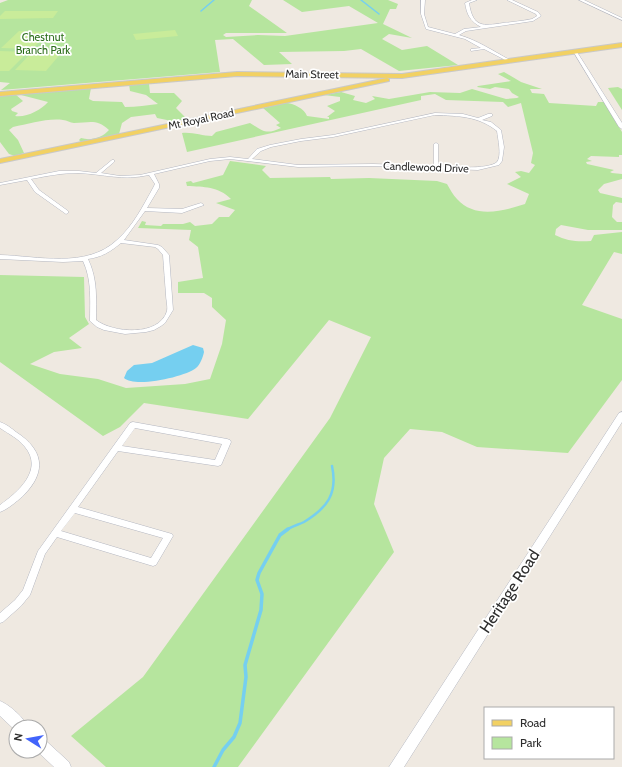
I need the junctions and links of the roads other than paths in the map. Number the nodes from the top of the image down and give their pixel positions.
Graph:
1 (423, 0) edge
2 (475, 0) edge
3 (509, 0) edge
4 (581, 0) edge
5 (622, 19) edge
6 (484, 27) junction
7 (456, 35) junction
8 (622, 46) edge
9 (486, 48) junction
10 (472, 50) dead end
11 (575, 52) junction
12 (511, 60) junction
13 (363, 75) junction
14 (402, 76) junction
15 (375, 83) junction
16 (0, 94) edge
17 (490, 115) dead end
18 (480, 119) junction
19 (622, 127) edge
20 (436, 144) dead end
21 (249, 160) junction
22 (0, 161) edge
23 (112, 161) dead end
24 (436, 168) junction
25 (97, 174) junction
26 (151, 174) junction
27 (28, 178) junction
28 (0, 184) edge
29 (201, 205) dead end
30 (143, 209) junction
31 (66, 212) dead end
32 (120, 241) junction
33 (0, 257) edge
34 (85, 259) junction
35 (622, 415) edge
36 (0, 425) edge
37 (117, 448) junction
38 (76, 505) junction
39 (0, 509) edge
40 (54, 533) junction
41 (0, 619) edge
42 (0, 707) edge
43 (13, 719) edge
44 (48, 752) edge
45 (64, 767) edge
46 (396, 767) edge

1 - 7 street
2 - 6 street
3 - 6 street
4 - 5 street
6 - 7 street
7 - 9 street
8 - 11 main road, Main Street
9 - 10 street
9 - 12 street
11 - 12 main road, Main Street
11 - 19 street
12 - 14 main road, Main Street
13 - 14 main road, Main Street
13 - 15 main road
13 - 16 main road, Main Street
14 - 15 main road, Mt Royal Road
15 - 22 main road, Mt Royal Road
17 - 18 street
18 - 21 street, Candlewood Drive
18 - 24 street, Candlewood Drive
20 - 24 street
21 - 24 street, Candlewood Drive
21 - 26 street, Candlewood Drive
23 - 25 street
25 - 26 street, Candlewood Drive
25 - 27 street, Candlewood Drive
26 - 30 street
27 - 28 street, Candlewood Drive
27 - 31 street
29 - 30 street
30 - 32 street
32 - 34 street
32 - 34 street
33 - 34 street
35 - 46 street, Heritage Road
36 - 39 street
37 - 37 street
37 - 38 street
38 - 40 street
38 - 40 street
40 - 41 street
42 - 43 street
44 - 45 street

